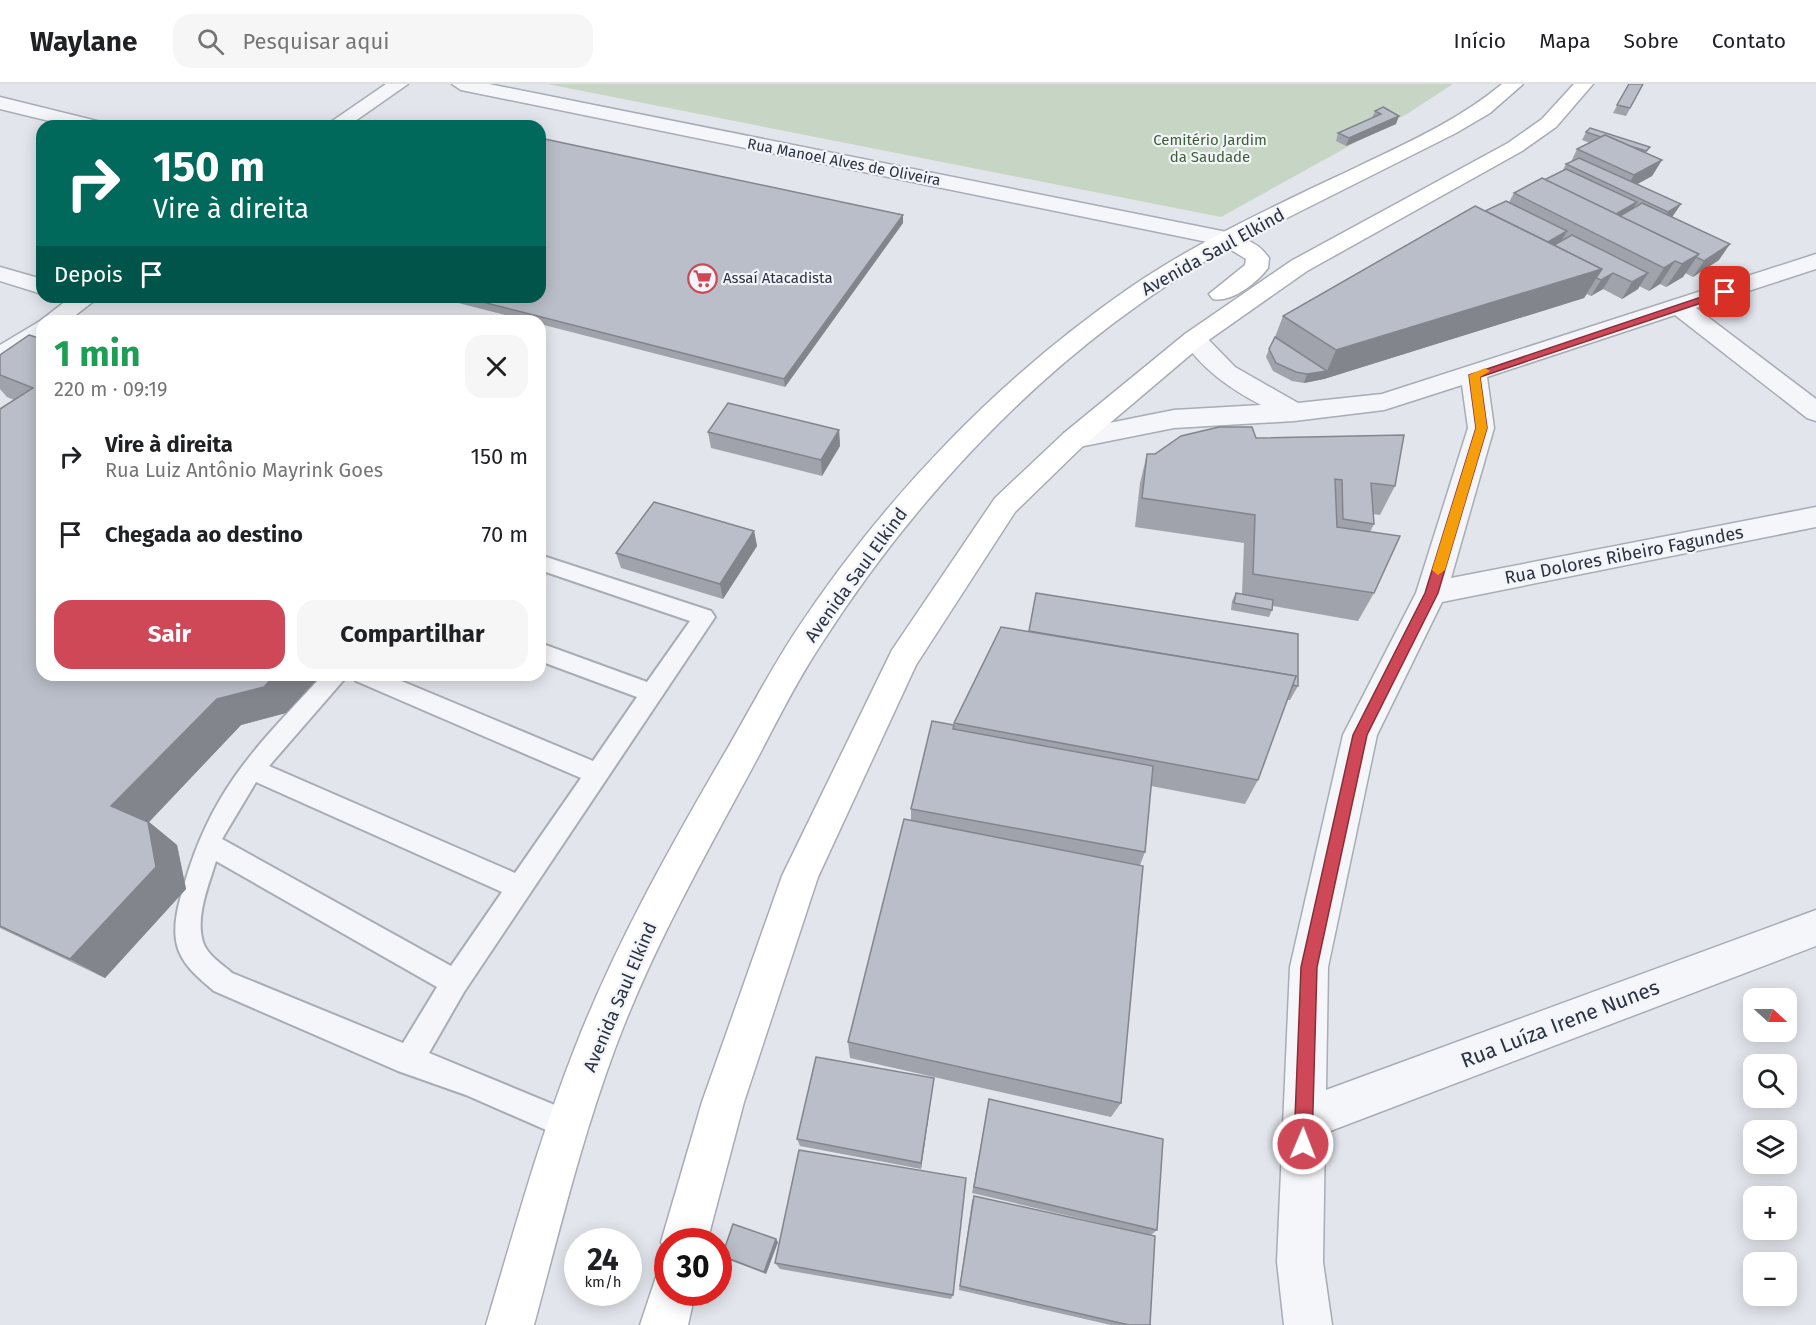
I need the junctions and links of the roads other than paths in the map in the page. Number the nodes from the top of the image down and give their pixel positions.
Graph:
1 (399, 84) edge
2 (461, 84) edge
3 (1514, 84) edge
4 (1584, 84) edge
5 (0, 103) edge
6 (69, 120) edge
7 (344, 120) edge
8 (1227, 239) junction
9 (1816, 261) edge
10 (0, 274) edge
11 (36, 285) edge
12 (75, 303) edge
13 (1680, 307) junction
14 (60, 315) edge
15 (36, 334) edge
16 (1194, 339) junction
17 (20, 350) edge
18 (1474, 375) junction
19 (1294, 412) junction
20 (1816, 412) edge
21 (1074, 439) junction
22 (1816, 517) edge
23 (546, 564) edge
24 (1431, 593) junction
25 (546, 654) edge
26 (332, 681) edge
27 (378, 681) edge
28 (652, 693) junction
29 (251, 769) junction
30 (598, 774) junction
31 (208, 844) junction
32 (519, 888) junction
33 (1816, 928) edge
34 (455, 983) junction
35 (408, 1061) junction
36 (1303, 1120) junction
37 (569, 1125) junction
38 (688, 1228) edge
39 (669, 1306) edge
40 (510, 1325) edge
41 (664, 1325) edge
42 (1308, 1325) edge

1 - 7 street
2 - 8 street, Rua Manoel Alves de Oliveira
3 - 8 main road, Avenida Saul Elkind
4 - 16 main road
5 - 6 street
8 - 16 main road
8 - 37 main road, Avenida Saul Elkind
9 - 13 street
10 - 11 street
12 - 14 street
13 - 18 street
13 - 20 street
15 - 17 street
16 - 19 street
16 - 21 main road
18 - 19 street
18 - 24 street
19 - 21 street
21 - 38 main road
22 - 24 street, Rua Dolores Ribeiro Fagundes
23 - 28 lane
24 - 36 street
25 - 28 lane
26 - 29 lane
27 - 30 lane
28 - 30 lane
29 - 31 lane
29 - 32 lane
30 - 32 lane
31 - 34 lane
31 - 35 lane
32 - 34 lane
33 - 36 street, Rua Luíza Irene Nunes
34 - 35 lane
35 - 37 lane
36 - 42 street
37 - 40 main road, Avenida Saul Elkind
39 - 41 main road

